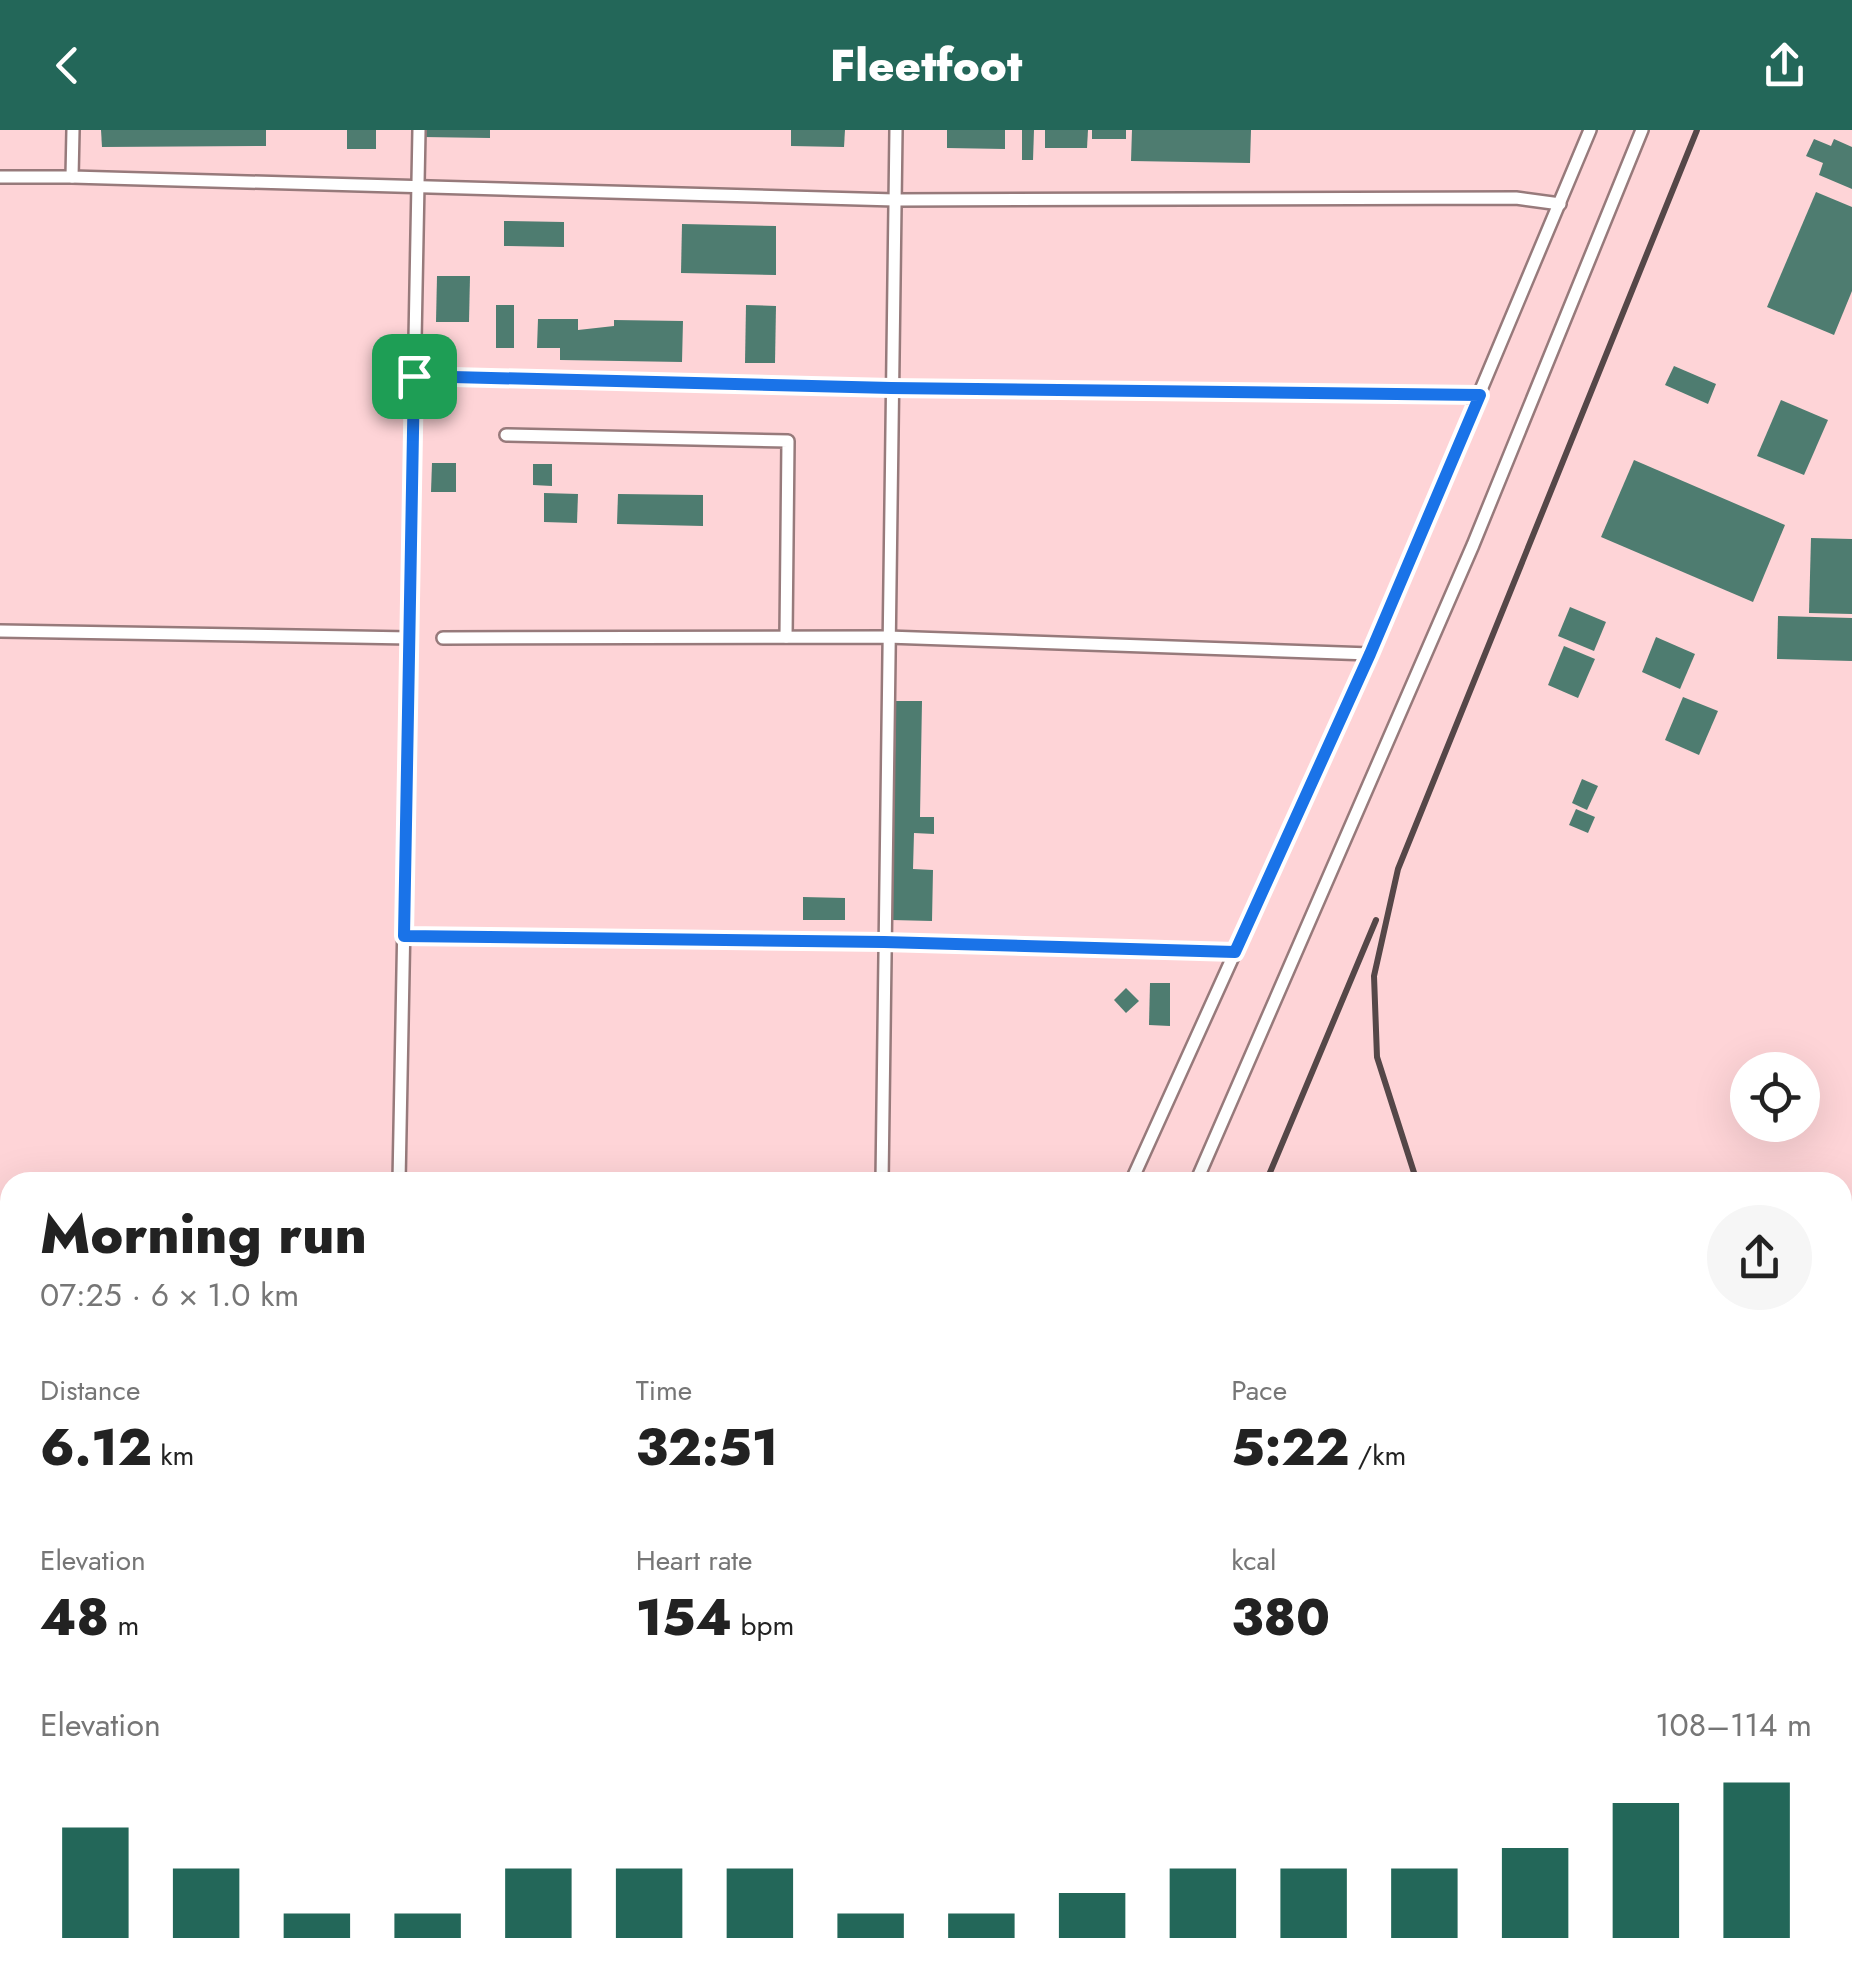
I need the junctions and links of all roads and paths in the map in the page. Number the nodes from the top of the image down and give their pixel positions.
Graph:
1 (72, 130) edge
2 (418, 130) edge
3 (896, 130) edge
4 (1590, 130) edge
5 (1642, 130) edge
6 (0, 177) edge
7 (72, 177) junction
8 (418, 188) junction
9 (895, 200) junction
10 (1560, 204) junction
11 (414, 376) junction
12 (891, 388) junction
13 (1480, 395) junction
14 (506, 435) dead end
15 (0, 631) edge
16 (786, 637) junction
17 (887, 637) junction
18 (410, 638) junction
19 (443, 638) dead end
20 (1370, 654) junction
21 (404, 936) junction
22 (884, 942) junction
23 (1235, 952) junction
24 (399, 1172) edge
25 (882, 1172) edge
26 (1136, 1172) edge
27 (1200, 1172) edge

1 - 7 lane
2 - 8 lane
3 - 9 lane
4 - 10 lane
5 - 27 lane
6 - 7 lane
7 - 8 lane
8 - 9 lane
8 - 11 lane
9 - 10 lane
9 - 12 lane
10 - 13 lane
11 - 12 lane
11 - 18 lane
12 - 13 lane
12 - 17 lane
13 - 20 lane
14 - 16 lane
15 - 18 lane
16 - 17 lane
16 - 19 lane
17 - 20 lane
17 - 22 lane
18 - 21 lane
20 - 23 lane
21 - 22 lane
21 - 24 lane
22 - 23 lane
22 - 25 lane
23 - 26 lane

